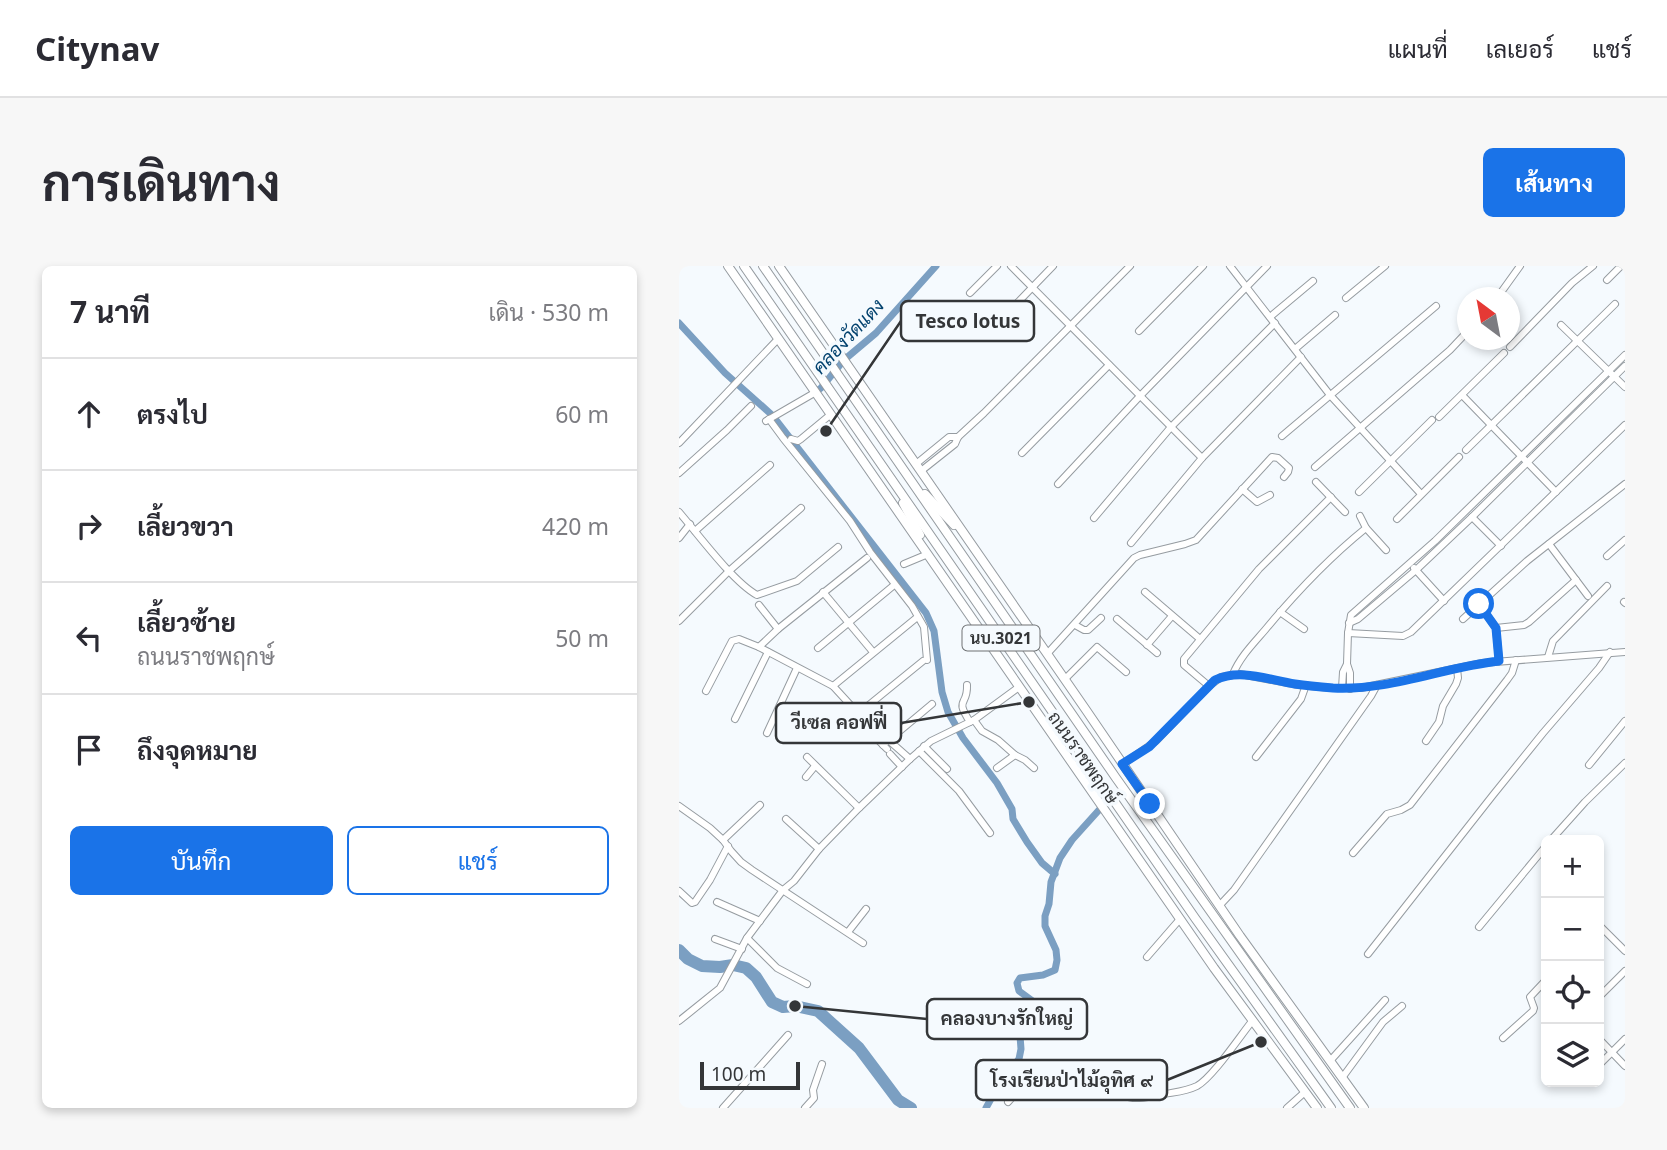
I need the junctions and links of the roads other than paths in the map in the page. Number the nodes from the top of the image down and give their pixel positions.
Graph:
1 (728, 266) edge
2 (744, 266) edge
3 (763, 266) edge
4 (779, 266) edge
5 (997, 266) edge
6 (1011, 266) edge
7 (1053, 266) edge
8 (1130, 266) edge
9 (1203, 266) edge
10 (1230, 266) edge
11 (1267, 266) edge
12 (1385, 266) edge
13 (1520, 266) edge
14 (1593, 266) edge
15 (1621, 266) edge
16 (1607, 280) dead end
17 (1313, 281) dead end
18 (1247, 287) junction
19 (1505, 287) edge
20 (1032, 288) junction
21 (970, 293) dead end
22 (1346, 298) dead end
23 (1615, 304) dead end
24 (1436, 306) dead end
25 (1335, 316) dead end
26 (1272, 320) junction
27 (1561, 325) dead end
28 (994, 327) dead end
29 (1071, 327) junction
30 (1139, 331) dead end
31 (1520, 337) edge
32 (778, 339) junction
33 (1578, 341) junction
34 (1457, 342) edge
35 (1295, 349) junction
36 (1504, 353) dead end
37 (1625, 355) edge
38 (1301, 357) junction
39 (1109, 365) junction
40 (1625, 366) edge
41 (1611, 374) junction
42 (1625, 387) edge
43 (815, 393) junction
44 (1330, 395) junction
45 (1462, 395) junction
46 (1140, 396) junction
47 (751, 406) dead end
48 (830, 415) junction
49 (1491, 425) junction
50 (1625, 425) edge
51 (1171, 427) junction
52 (1359, 427) junction
53 (1619, 431) junction
54 (1282, 436) dead end
55 (1625, 437) edge
56 (792, 439) dead end
57 (679, 443) edge
58 (1466, 450) dead end
59 (1022, 453) dead end
60 (1459, 457) dead end
61 (1522, 457) junction
62 (1202, 458) junction
63 (1390, 461) junction
64 (1527, 463) junction
65 (770, 465) dead end
66 (1315, 467) dead end
67 (919, 468) junction
68 (679, 473) edge
69 (1284, 477) dead end
70 (1316, 482) dead end
71 (1058, 484) dead end
72 (1625, 484) edge
73 (917, 488) junction
74 (1242, 489) junction
75 (1359, 492) dead end
76 (1556, 492) junction
77 (901, 493) junction
78 (1421, 494) junction
79 (1270, 495) dead end
80 (1331, 497) junction
81 (800, 508) dead end
82 (679, 512) edge
83 (1345, 512) dead end
84 (1360, 516) dead end
85 (1472, 517) junction
86 (1094, 518) dead end
87 (1397, 519) dead end
88 (689, 524) junction
89 (1366, 528) junction
90 (695, 531) junction
91 (962, 531) junction
92 (679, 538) edge
93 (1625, 540) edge
94 (1131, 543) dead end
95 (1549, 544) junction
96 (1501, 546) junction
97 (838, 547) dead end
98 (1386, 550) dead end
99 (928, 554) junction
100 (1607, 556) dead end
101 (867, 558) dead end
102 (934, 562) junction
103 (904, 564) dead end
104 (1410, 564) junction
105 (1416, 570) junction
106 (729, 571) junction
107 (1576, 580) junction
108 (893, 586) dead end
109 (1607, 586) dead end
110 (1145, 592) dead end
111 (823, 593) junction
112 (1588, 596) dead end
113 (1444, 601) junction
114 (1479, 604) junction
115 (759, 605) dead end
116 (1280, 612) junction
117 (1172, 616) junction
118 (1101, 618) dead end
119 (915, 619) dead end
120 (1117, 619) dead end
121 (1463, 619) dead end
122 (679, 621) edge
123 (848, 622) junction
124 (1349, 623) junction
125 (1075, 625) junction
126 (1496, 628) junction
127 (778, 629) junction
128 (1304, 629) dead end
129 (1348, 634) junction
130 (1200, 639) junction
131 (1147, 645) junction
132 (759, 648) junction
133 (818, 648) dead end
134 (768, 652) junction
135 (873, 652) junction
136 (1610, 652) junction
137 (1625, 652) edge
138 (1157, 653) dead end
139 (1047, 654) junction
140 (1548, 657) junction
141 (1516, 660) junction
142 (1499, 661) junction
143 (1347, 664) junction
144 (797, 668) junction
145 (1457, 668) junction
146 (1126, 672) dead end
147 (1233, 674) junction
148 (1065, 679) junction
149 (967, 685) dead end
150 (1306, 685) junction
151 (1377, 685) junction
152 (833, 686) junction
153 (1209, 686) junction
154 (1019, 687) junction
155 (1342, 688) junction
156 (1350, 688) junction
157 (706, 691) dead end
158 (932, 704) dead end
159 (859, 713) junction
160 (735, 719) dead end
161 (1625, 721) edge
162 (969, 723) junction
163 (767, 733) dead end
164 (1426, 741) dead end
165 (887, 747) junction
166 (921, 748) junction
167 (1015, 755) junction
168 (807, 757) dead end
169 (1256, 757) dead end
170 (909, 759) junction
171 (1625, 763) edge
172 (1122, 764) junction
173 (1589, 765) dead end
174 (815, 766) junction
175 (902, 767) junction
176 (997, 768) dead end
177 (1034, 768) dead end
178 (947, 769) dead end
179 (806, 777) dead end
180 (760, 805) dead end
181 (679, 806) edge
182 (859, 808) junction
183 (786, 819) dead end
184 (990, 833) dead end
185 (1555, 835) edge
186 (726, 843) junction
187 (819, 849) junction
188 (1541, 852) edge
189 (1353, 853) dead end
190 (783, 890) junction
191 (679, 891) edge
192 (717, 902) dead end
193 (1220, 905) junction
194 (866, 909) dead end
195 (1180, 919) junction
196 (759, 921) junction
197 (1479, 926) dead end
198 (1604, 930) edge
199 (848, 932) junction
200 (1240, 936) junction
201 (715, 939) dead end
202 (747, 939) junction
203 (863, 943) dead end
204 (1625, 951) edge
205 (740, 953) junction
206 (1368, 954) dead end
207 (1147, 957) dead end
208 (1625, 971) edge
209 (1256, 974) junction
210 (1220, 975) junction
211 (807, 984) dead end
212 (1541, 985) edge
213 (1604, 992) edge
214 (1385, 1000) dead end
215 (1402, 1006) dead end
216 (1261, 1009) junction
217 (1253, 1020) junction
218 (679, 1021) edge
219 (788, 1035) dead end
220 (1503, 1038) dead end
221 (1625, 1039) edge
222 (1604, 1044) edge
223 (1612, 1052) junction
224 (1604, 1060) edge
225 (1330, 1061) junction
226 (822, 1064) dead end
227 (1625, 1066) edge
228 (1342, 1078) junction
229 (1305, 1091) junction
230 (1008, 1102) dead end
231 (723, 1108) edge
232 (805, 1108) edge
233 (1287, 1108) edge
234 (1317, 1108) edge
235 (1331, 1108) edge
236 (1350, 1108) edge
237 (1364, 1108) edge

1 - 32 main road, ถนนราชพฤกษ์ / นบ.3021
2 - 77 main road, ถนนราชพฤกษ์ / นบ.3021
3 - 73 main road, ถนนราชพฤกษ์ / นบ.3021
4 - 67 main road, ถนนราชพฤกษ์ / นบ.3021
5 - 21 street
6 - 20 street
7 - 20 street
8 - 29 street
9 - 30 street
10 - 18 street
11 - 18 street
12 - 22 street
13 - 19 street
14 - 31 street
15 - 16 street
17 - 26 street
18 - 26 street
18 - 46 street
20 - 28 street
20 - 29 street
23 - 33 street
24 - 44 street
25 - 35 street
26 - 35 street
26 - 51 street
27 - 33 street
29 - 39 street
29 - 67 street
32 - 43 main road, ถนนราชพฤกษ์ / นบ.3021
32 - 57 street
33 - 41 street
33 - 49 street
34 - 52 street
35 - 38 street
36 - 45 street
37 - 41 street
38 - 44 street
38 - 62 street
39 - 46 street
39 - 59 street
40 - 41 street
41 - 42 street
41 - 61 street
41 - 64 street
43 - 48 main road, ถนนราชพฤกษ์ / นบ.3021
43 - 159 street
44 - 52 street
44 - 54 street
45 - 49 street
45 - 63 street
46 - 51 street
46 - 71 street
47 - 68 street
48 - 56 street
48 - 99 main road, ถนนราชพฤกษ์ / นบ.3021
49 - 58 street
49 - 61 street
50 - 53 street
51 - 62 street
51 - 86 street
52 - 63 street
52 - 66 street
53 - 55 street
53 - 76 street
60 - 78 street
61 - 64 street
61 - 104 street
62 - 94 street
63 - 75 street
63 - 78 street
64 - 76 street
64 - 85 street
65 - 90 street
67 - 91 main road, ถนนราชพฤกษ์ / นบ.3021
69 - 74 street
70 - 80 street
72 - 95 street
73 - 91 main road
73 - 209 main road, ถนนราชพฤกษ์ / นบ.3021
74 - 79 street
74 - 125 street
76 - 96 street
77 - 102 main road
77 - 216 main road, ถนนราชพฤกษ์ / นบ.3021
78 - 87 street
80 - 83 street
80 - 130 street
81 - 106 street
82 - 88 street
84 - 89 street
85 - 96 street
85 - 105 street
88 - 90 street
88 - 92 street
89 - 98 street
89 - 116 street
90 - 106 street
91 - 139 main road, ถนนราชพฤกษ์ / นบ.3021
93 - 100 street
95 - 107 street
95 - 114 street
96 - 113 street
97 - 106 street
99 - 102 main road, ถนนราชพฤกษ์ / นบ.3021
99 - 103 street
101 - 111 street
102 - 154 main road, ถนนราชพฤกษ์ / นบ.3021
104 - 105 street
104 - 124 street
105 - 113 street
105 - 124 street
106 - 122 street
107 - 112 street
107 - 126 street
108 - 123 street
109 - 140 street
110 - 117 street
111 - 123 street
111 - 127 street
113 - 129 street
114 - 121 street
114 - 126 street
115 - 127 street
116 - 128 street
116 - 147 street
117 - 130 street
117 - 131 street
118 - 125 street
119 - 135 street
120 - 131 street
123 - 133 street
123 - 135 street
124 - 129 street
125 - 139 street
126 - 142 street
127 - 132 street
129 - 143 street
130 - 153 street
131 - 138 street
132 - 134 street
132 - 157 street
134 - 144 street
134 - 160 street
135 - 152 street
136 - 137 street
136 - 140 street
136 - 206 street
139 - 148 main road, ถนนราชพฤกษ์ / นบ.3021
140 - 141 street
141 - 142 street
141 - 189 street
142 - 145 street
143 - 155 street
143 - 156 street
144 - 152 street
144 - 163 street
145 - 151 street
145 - 164 street
146 - 148 street
147 - 150 street
147 - 153 street
148 - 172 main road, ถนนราชพฤกษ์ / นบ.3021
149 - 162 street
150 - 155 street
150 - 169 street
151 - 156 street
151 - 193 street
152 - 159 street
153 - 172 street
154 - 162 street
154 - 195 main road, ถนนราชพฤกษ์ / นบ.3021
155 - 156 street
158 - 165 street
159 - 165 street
161 - 173 street
162 - 166 street
162 - 167 street
165 - 170 street
165 - 175 street
166 - 170 street
166 - 178 street
166 - 184 street
167 - 176 street
167 - 177 street
168 - 174 street
170 - 175 street
171 - 185 street
172 - 193 main road, ถนนราชพฤกษ์ / นบ.3021
174 - 179 street
174 - 182 street
175 - 182 street
180 - 186 street
181 - 186 street
182 - 187 street
183 - 187 street
186 - 190 street
186 - 191 street
187 - 190 street
188 - 197 street
190 - 196 street
190 - 199 street
192 - 196 street
193 - 200 main road, ถนนราชพฤกษ์ / นบ.3021
194 - 199 street
195 - 207 street
195 - 210 main road, ถนนราชพฤกษ์ / นบ.3021
196 - 202 street
198 - 204 street
199 - 203 street
200 - 209 main road
200 - 225 main road
201 - 205 street
202 - 205 street
202 - 211 street
205 - 218 street
208 - 213 street
209 - 236 main road, ถนนราชพฤกษ์ / นบ.3021
210 - 216 main road
210 - 217 main road
212 - 220 street
214 - 225 street
215 - 228 street
216 - 235 main road, ถนนราชพฤกษ์ / นบ.3021
217 - 229 main road
217 - 230 street
219 - 231 street
221 - 223 street
222 - 223 street
223 - 224 street
223 - 227 street
225 - 228 main road
226 - 232 street
228 - 237 main road
229 - 233 street
229 - 234 main road

